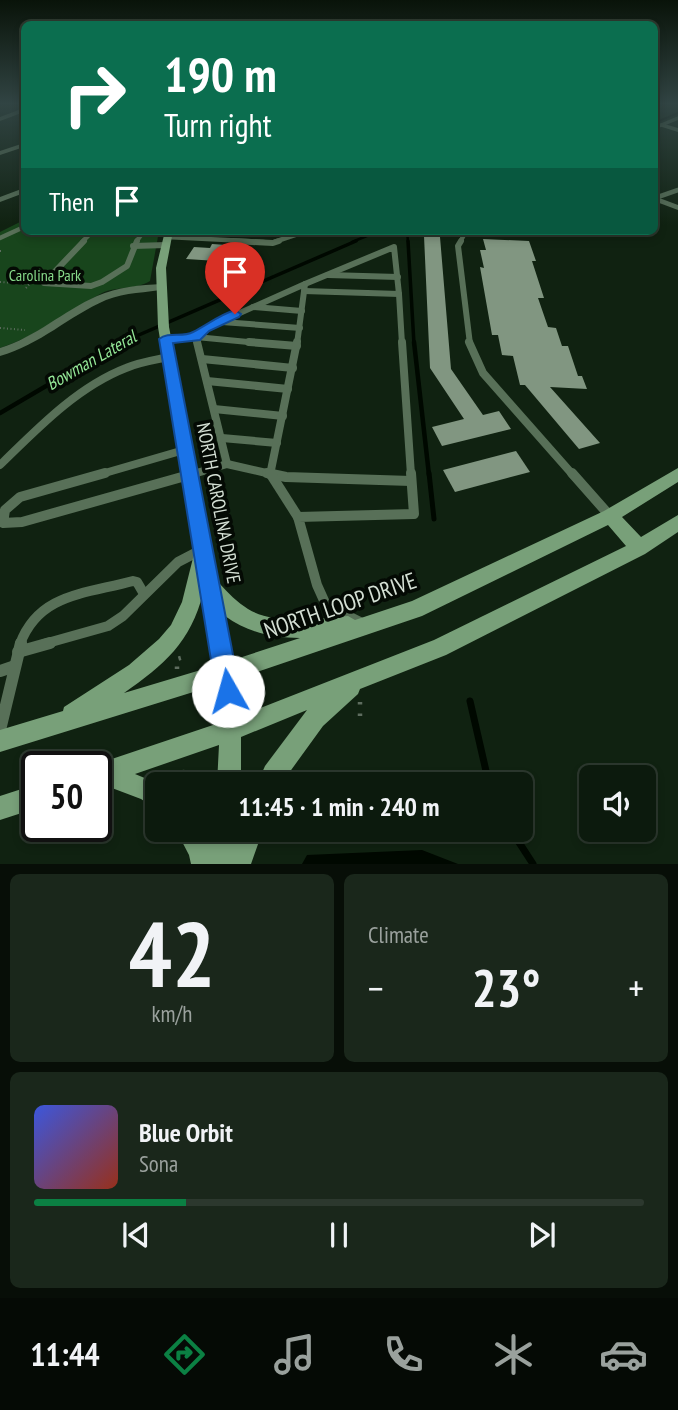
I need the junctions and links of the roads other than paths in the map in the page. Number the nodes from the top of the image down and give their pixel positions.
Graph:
1 (21, 146) edge
2 (0, 153) edge
3 (678, 190) edge
4 (21, 191) edge
5 (658, 197) edge
6 (658, 199) edge
7 (0, 200) edge
8 (678, 208) edge
9 (21, 228) edge
10 (89, 235) edge
11 (141, 235) edge
12 (296, 235) edge
13 (464, 235) edge
14 (0, 238) edge
15 (167, 238) edge
16 (133, 246) junction
17 (325, 275) junction
18 (398, 277) junction
19 (162, 287) junction
20 (305, 287) junction
21 (399, 295) junction
22 (250, 307) junction
23 (302, 311) junction
24 (219, 321) junction
25 (300, 328) junction
26 (165, 335) junction
27 (196, 337) junction
28 (297, 346) junction
29 (0, 352) edge
30 (169, 357) junction
31 (202, 359) junction
32 (293, 368) junction
33 (206, 381) junction
34 (288, 389) junction
35 (214, 409) junction
36 (283, 416) junction
37 (222, 438) junction
38 (277, 443) junction
39 (184, 450) junction
40 (227, 464) junction
41 (0, 465) edge
42 (270, 474) junction
43 (678, 474) edge
44 (189, 475) junction
45 (411, 481) junction
46 (610, 516) junction
47 (298, 517) junction
48 (678, 523) edge
49 (639, 548) junction
50 (203, 549) junction
51 (210, 586) junction
52 (144, 594) junction
53 (367, 625) junction
54 (18, 652) junction
55 (15, 666) junction
56 (0, 671) edge
57 (227, 672) junction
58 (361, 679) junction
59 (59, 723) junction
60 (0, 730) edge
61 (231, 730) junction
62 (0, 741) edge
63 (112, 770) edge
64 (229, 772) edge
65 (274, 772) edge
66 (112, 778) edge
67 (145, 790) edge
68 (21, 801) edge
69 (0, 808) edge
70 (195, 842) edge
71 (223, 842) edge
72 (246, 842) edge
73 (204, 864) edge
74 (220, 864) edge
75 (238, 864) edge

1 - 2 street
3 - 5 lane
4 - 7 street
6 - 8 street
9 - 14 lane
10 - 16 lane
11 - 16 lane
12 - 15 lane
13 - 46 lane
15 - 16 lane
15 - 19 main road, NORTH CAROLINA DRIVE
17 - 18 lane
17 - 18 lane
17 - 20 lane
18 - 21 lane
19 - 26 main road, NORTH CAROLINA DRIVE
19 - 29 street
20 - 21 lane
20 - 22 lane
20 - 23 lane
21 - 45 lane
22 - 23 lane
22 - 24 lane
23 - 25 lane
24 - 25 lane
24 - 27 lane
25 - 28 lane
26 - 27 lane
26 - 30 main road, NORTH CAROLINA DRIVE
27 - 28 lane
27 - 31 lane
28 - 32 lane
30 - 39 main road, NORTH CAROLINA DRIVE
30 - 41 lane
31 - 32 lane
31 - 33 lane
32 - 34 lane
33 - 34 lane
33 - 35 lane
34 - 36 lane
35 - 36 lane
35 - 37 lane
36 - 38 lane
37 - 38 lane
37 - 40 lane
38 - 42 lane
39 - 44 main road, NORTH CAROLINA DRIVE
39 - 44 lane
40 - 42 lane
40 - 44 lane
42 - 45 lane
42 - 47 lane
43 - 46 main road, NORTH LOOP DRIVE
44 - 50 main road, NORTH CAROLINA DRIVE
45 - 47 lane
46 - 49 main road
46 - 53 main road, NORTH LOOP DRIVE
47 - 53 lane
48 - 49 main road
49 - 58 main road
50 - 51 main road, NORTH CAROLINA DRIVE
50 - 52 lane
50 - 59 main road
51 - 53 main road
51 - 57 main road, NORTH CAROLINA DRIVE
52 - 54 lane
52 - 54 lane
53 - 57 main road, NORTH LOOP DRIVE
54 - 55 lane
55 - 56 lane
55 - 60 lane
57 - 59 main road, NORTH LOOP DRIVE
57 - 61 main road, NORTH CAROLINA DRIVE
58 - 61 main road
58 - 65 main road
59 - 62 main road, NORTH LOOP DRIVE
61 - 63 main road
61 - 64 main road, NORTH CAROLINA DRIVE
66 - 67 main road
68 - 69 main road
70 - 73 main road
71 - 74 main road
72 - 75 main road

